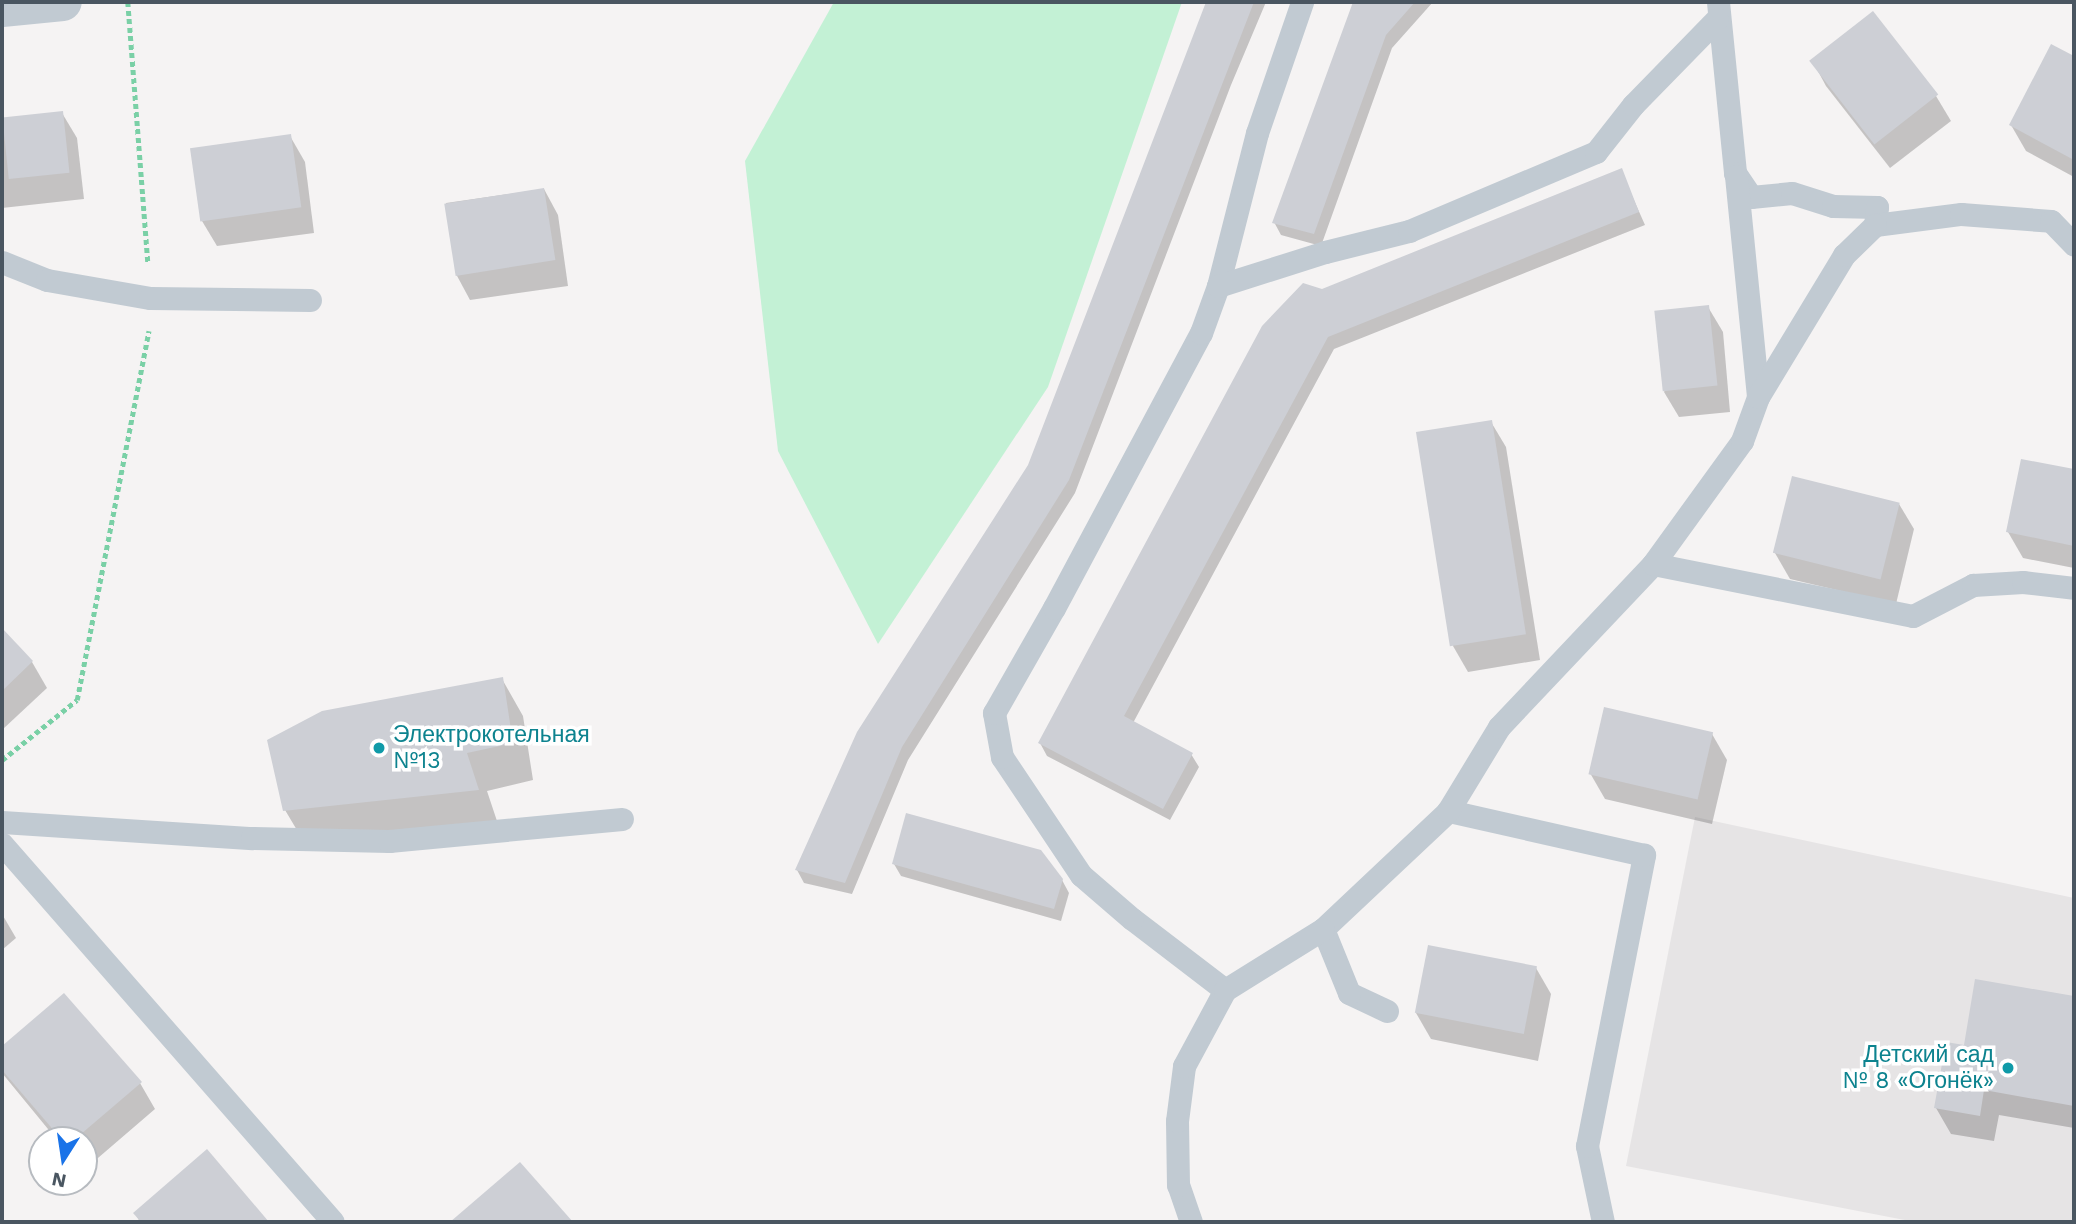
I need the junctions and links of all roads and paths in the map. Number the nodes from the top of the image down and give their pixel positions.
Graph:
1 (63, 2) edge
2 (128, 2) edge
3 (1302, 2) edge
4 (2, 8) edge
5 (1717, 10) edge
6 (1735, 173) junction
7 (1875, 225) junction
8 (2074, 245) edge
9 (2, 262) edge
10 (1218, 286) junction
11 (150, 299) junction
12 (310, 300) dead end
13 (1758, 397) junction
14 (1653, 564) junction
15 (2074, 588) edge
16 (2, 760) edge
17 (1448, 811) junction
18 (622, 819) dead end
19 (2, 822) edge
20 (2, 844) edge
21 (1323, 929) junction
22 (1225, 990) junction
23 (1387, 1011) dead end
24 (333, 1222) edge
25 (1191, 1222) edge
26 (1603, 1222) edge

1 - 4 street
2 - 11 path
3 - 10 lane
5 - 6 lane
5 - 10 lane
6 - 7 lane
6 - 13 lane
7 - 8 lane
7 - 13 lane
9 - 11 lane
10 - 22 lane
11 - 12 lane
11 - 16 path
13 - 14 lane
14 - 15 lane
14 - 17 lane
17 - 21 lane
17 - 26 lane
18 - 19 lane
20 - 24 lane
21 - 22 lane
21 - 23 lane
22 - 25 lane

